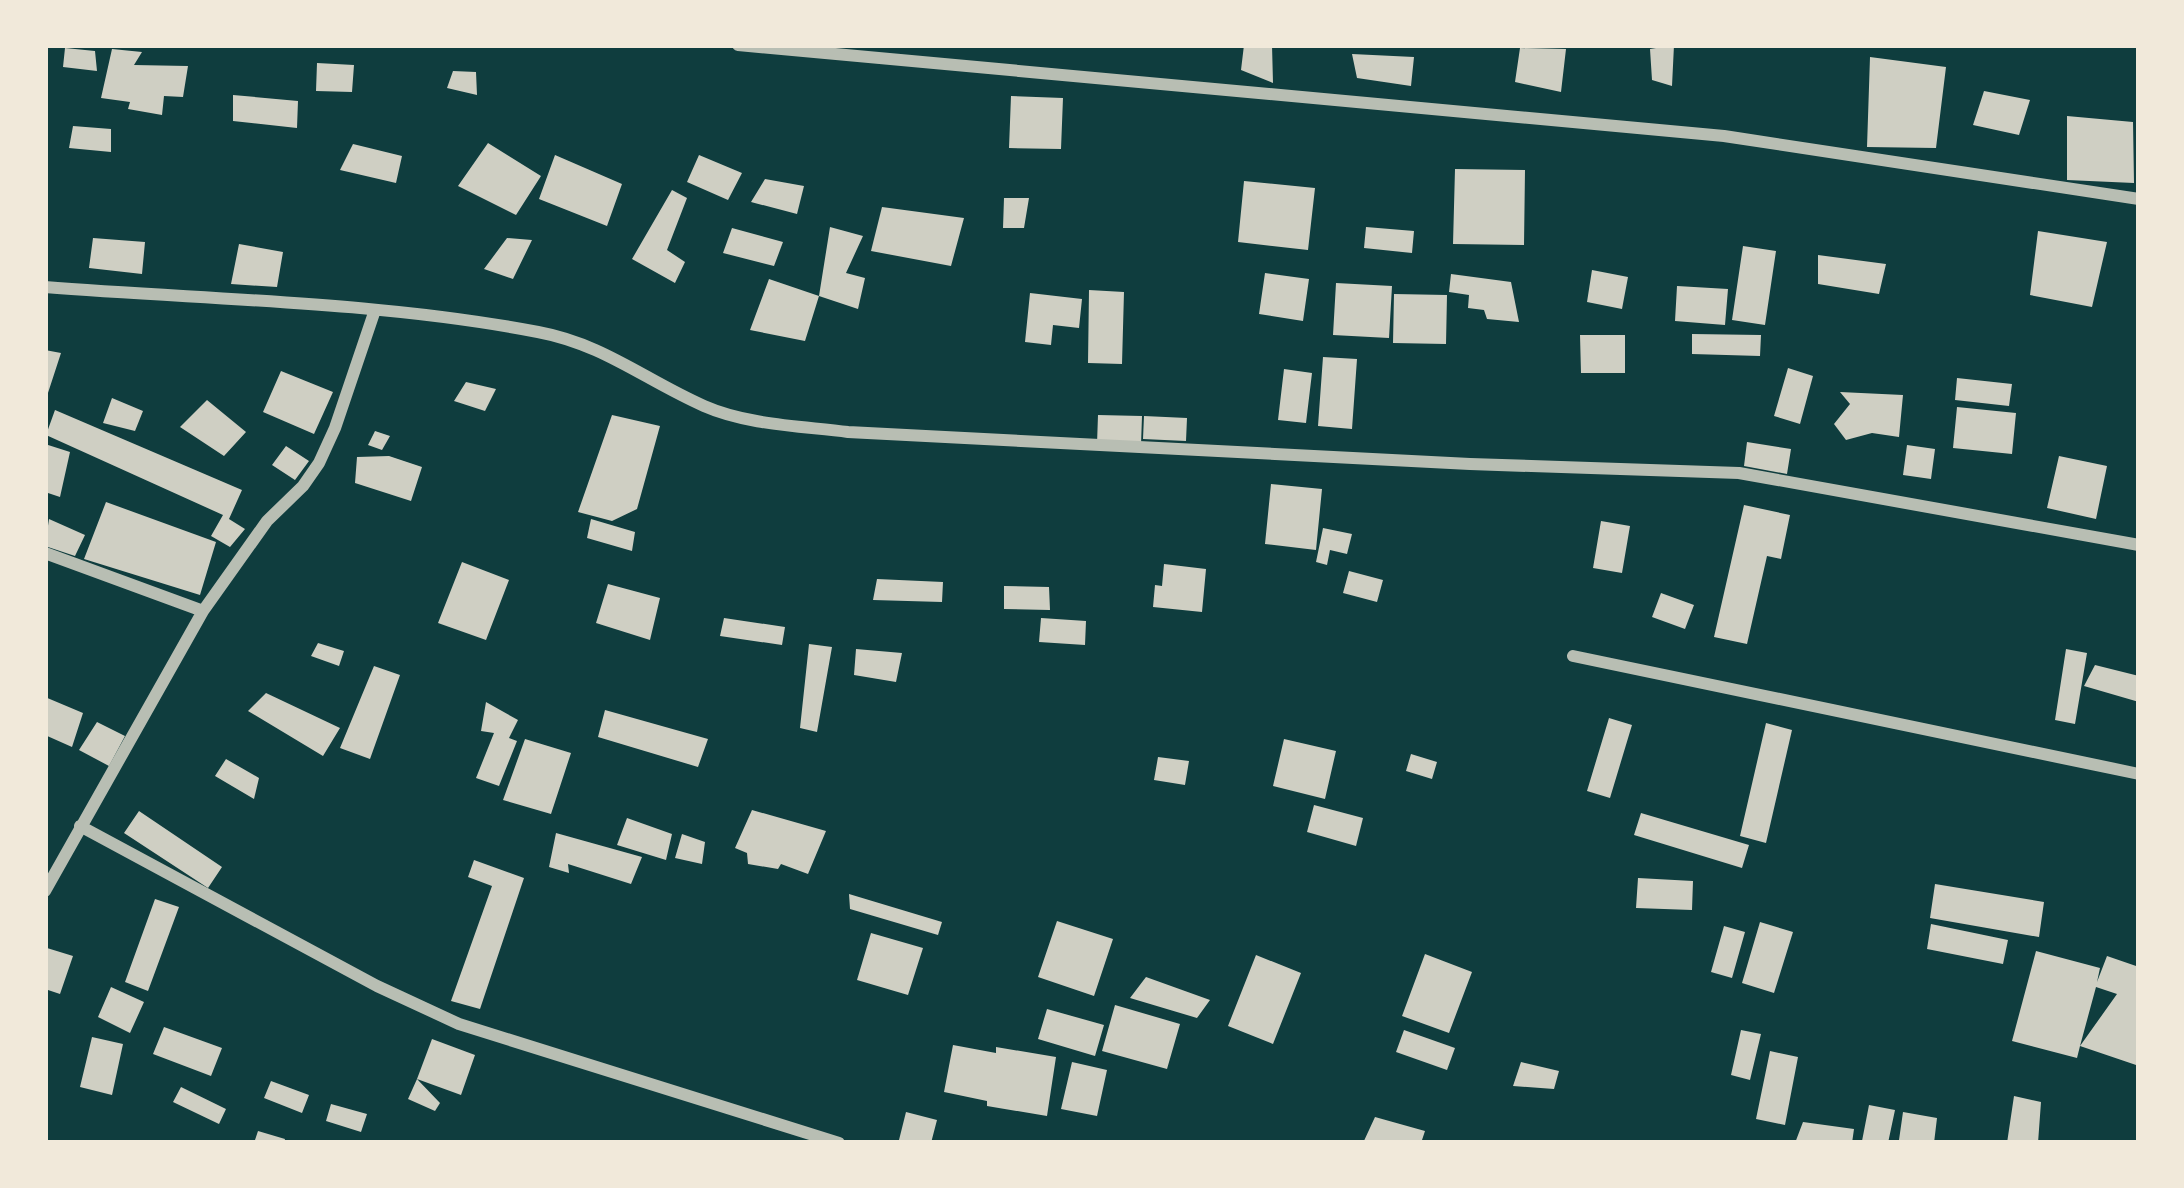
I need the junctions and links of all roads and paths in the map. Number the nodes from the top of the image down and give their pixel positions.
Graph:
1 (738, 45) edge
2 (2139, 199) edge
3 (45, 287) edge
4 (375, 310) junction
5 (2139, 544) edge
6 (45, 553) edge
7 (203, 610) junction
8 (1573, 656) dead end
9 (2139, 774) edge
10 (80, 826) junction
11 (45, 891) edge
12 (839, 1143) edge

1 - 2 street
3 - 4 street
4 - 5 street
4 - 7 street
6 - 7 street
7 - 10 street
8 - 9 street
10 - 11 street
10 - 12 street

